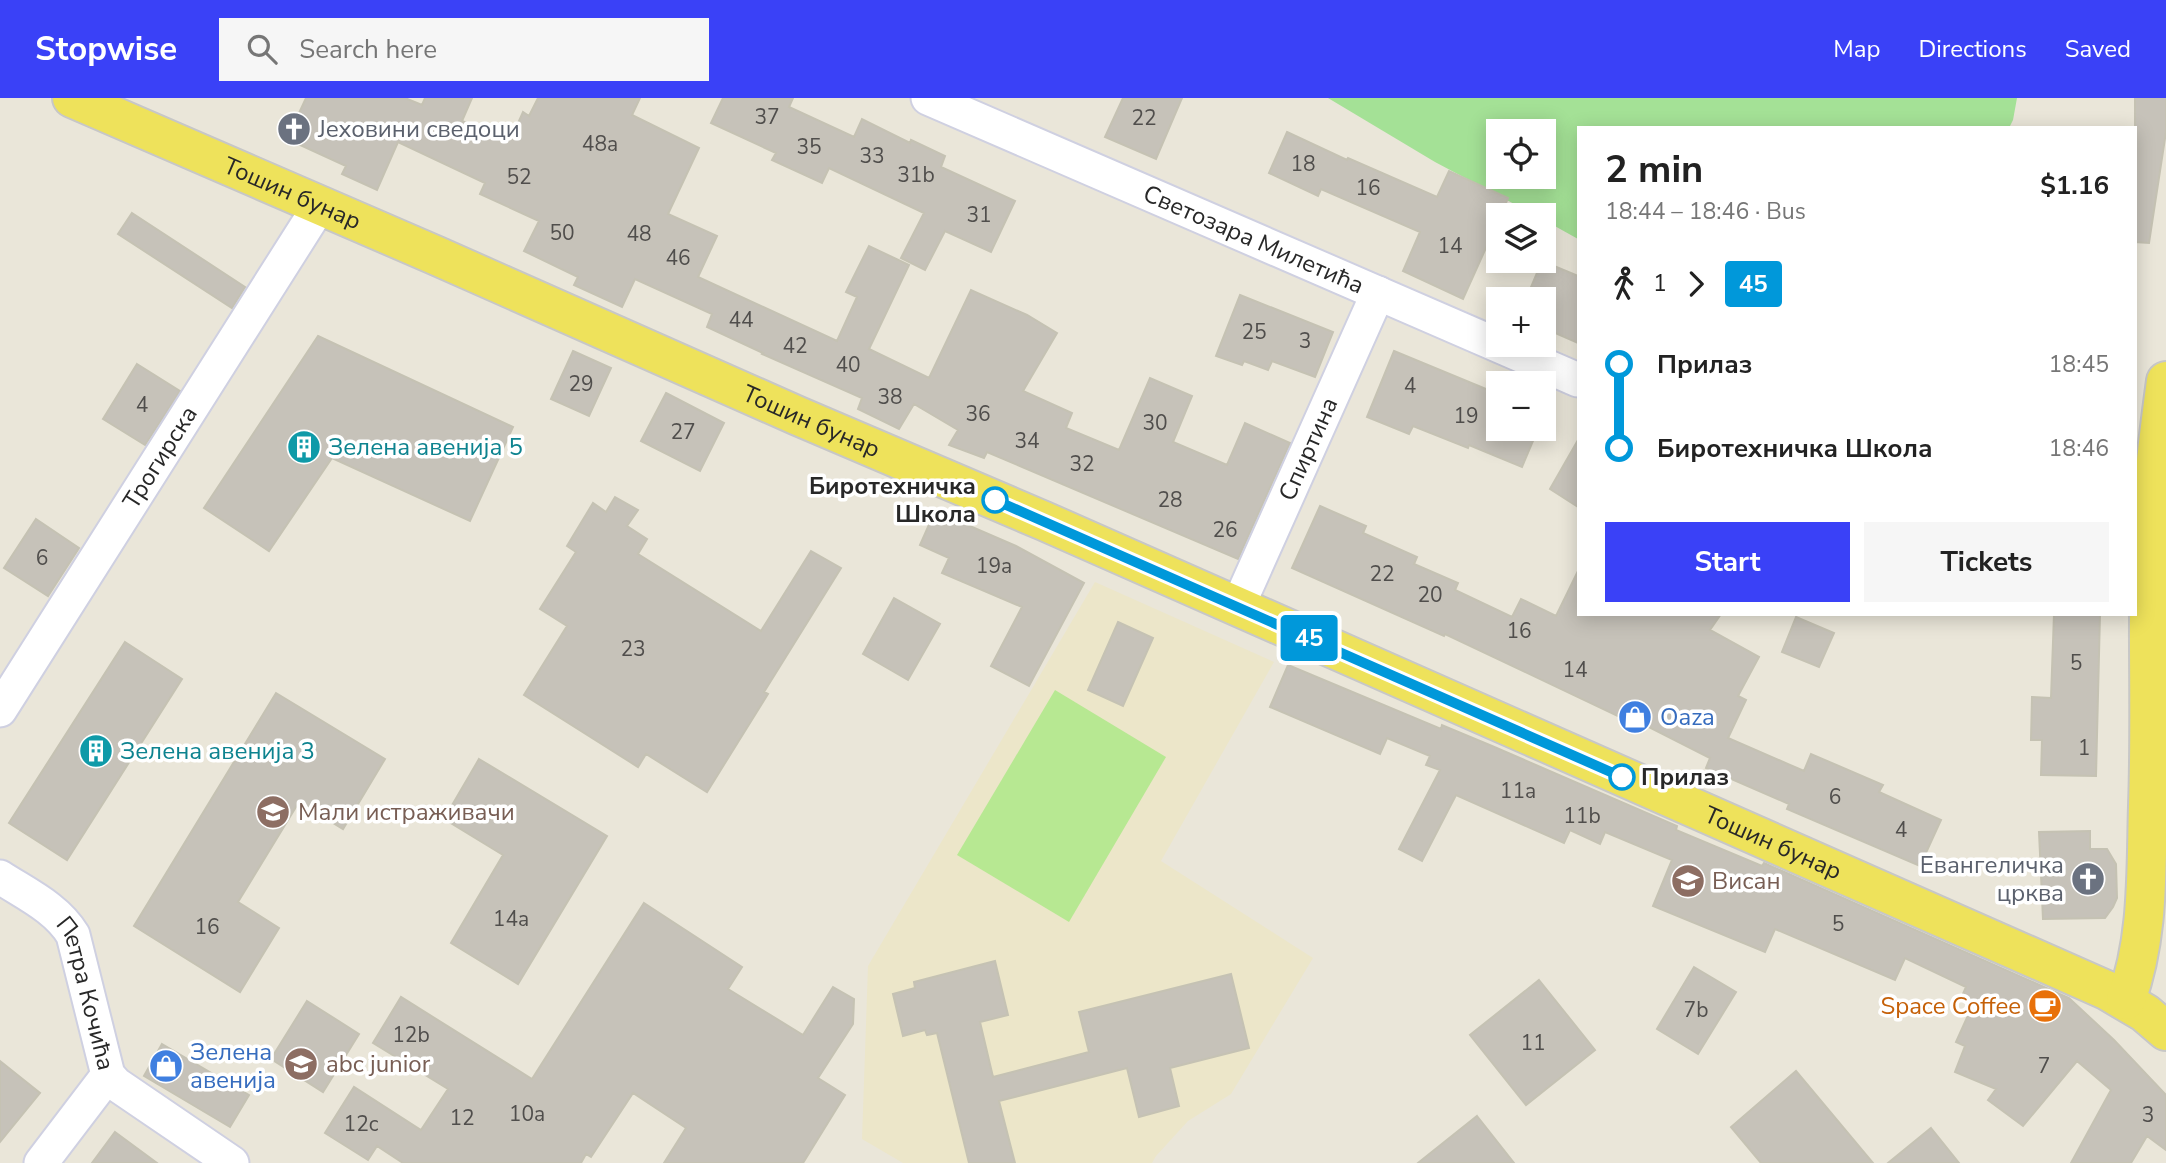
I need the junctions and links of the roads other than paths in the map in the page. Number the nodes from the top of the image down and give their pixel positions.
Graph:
1 (72, 98) edge
2 (928, 98) edge
3 (320, 205) junction
4 (1378, 293) junction
5 (1577, 380) edge
6 (2166, 381) edge
7 (1238, 606) junction
8 (0, 710) edge
9 (0, 877) edge
10 (2126, 1000) junction
11 (2166, 1031) edge
12 (108, 1075) junction
13 (41, 1163) edge
14 (232, 1163) edge

1 - 3 main road, Тошин бунар
2 - 4 street, Светозара Милетића
3 - 7 main road, Тошин бунар
3 - 8 street, Трогирска
4 - 5 street, Светозара Милетића
4 - 7 street, Спиртина
6 - 10 main road
7 - 10 main road, Тошин бунар
9 - 12 street, Петра Кочића
10 - 11 main road, Тошин бунар
12 - 13 street
12 - 14 street, Петра Кочића

